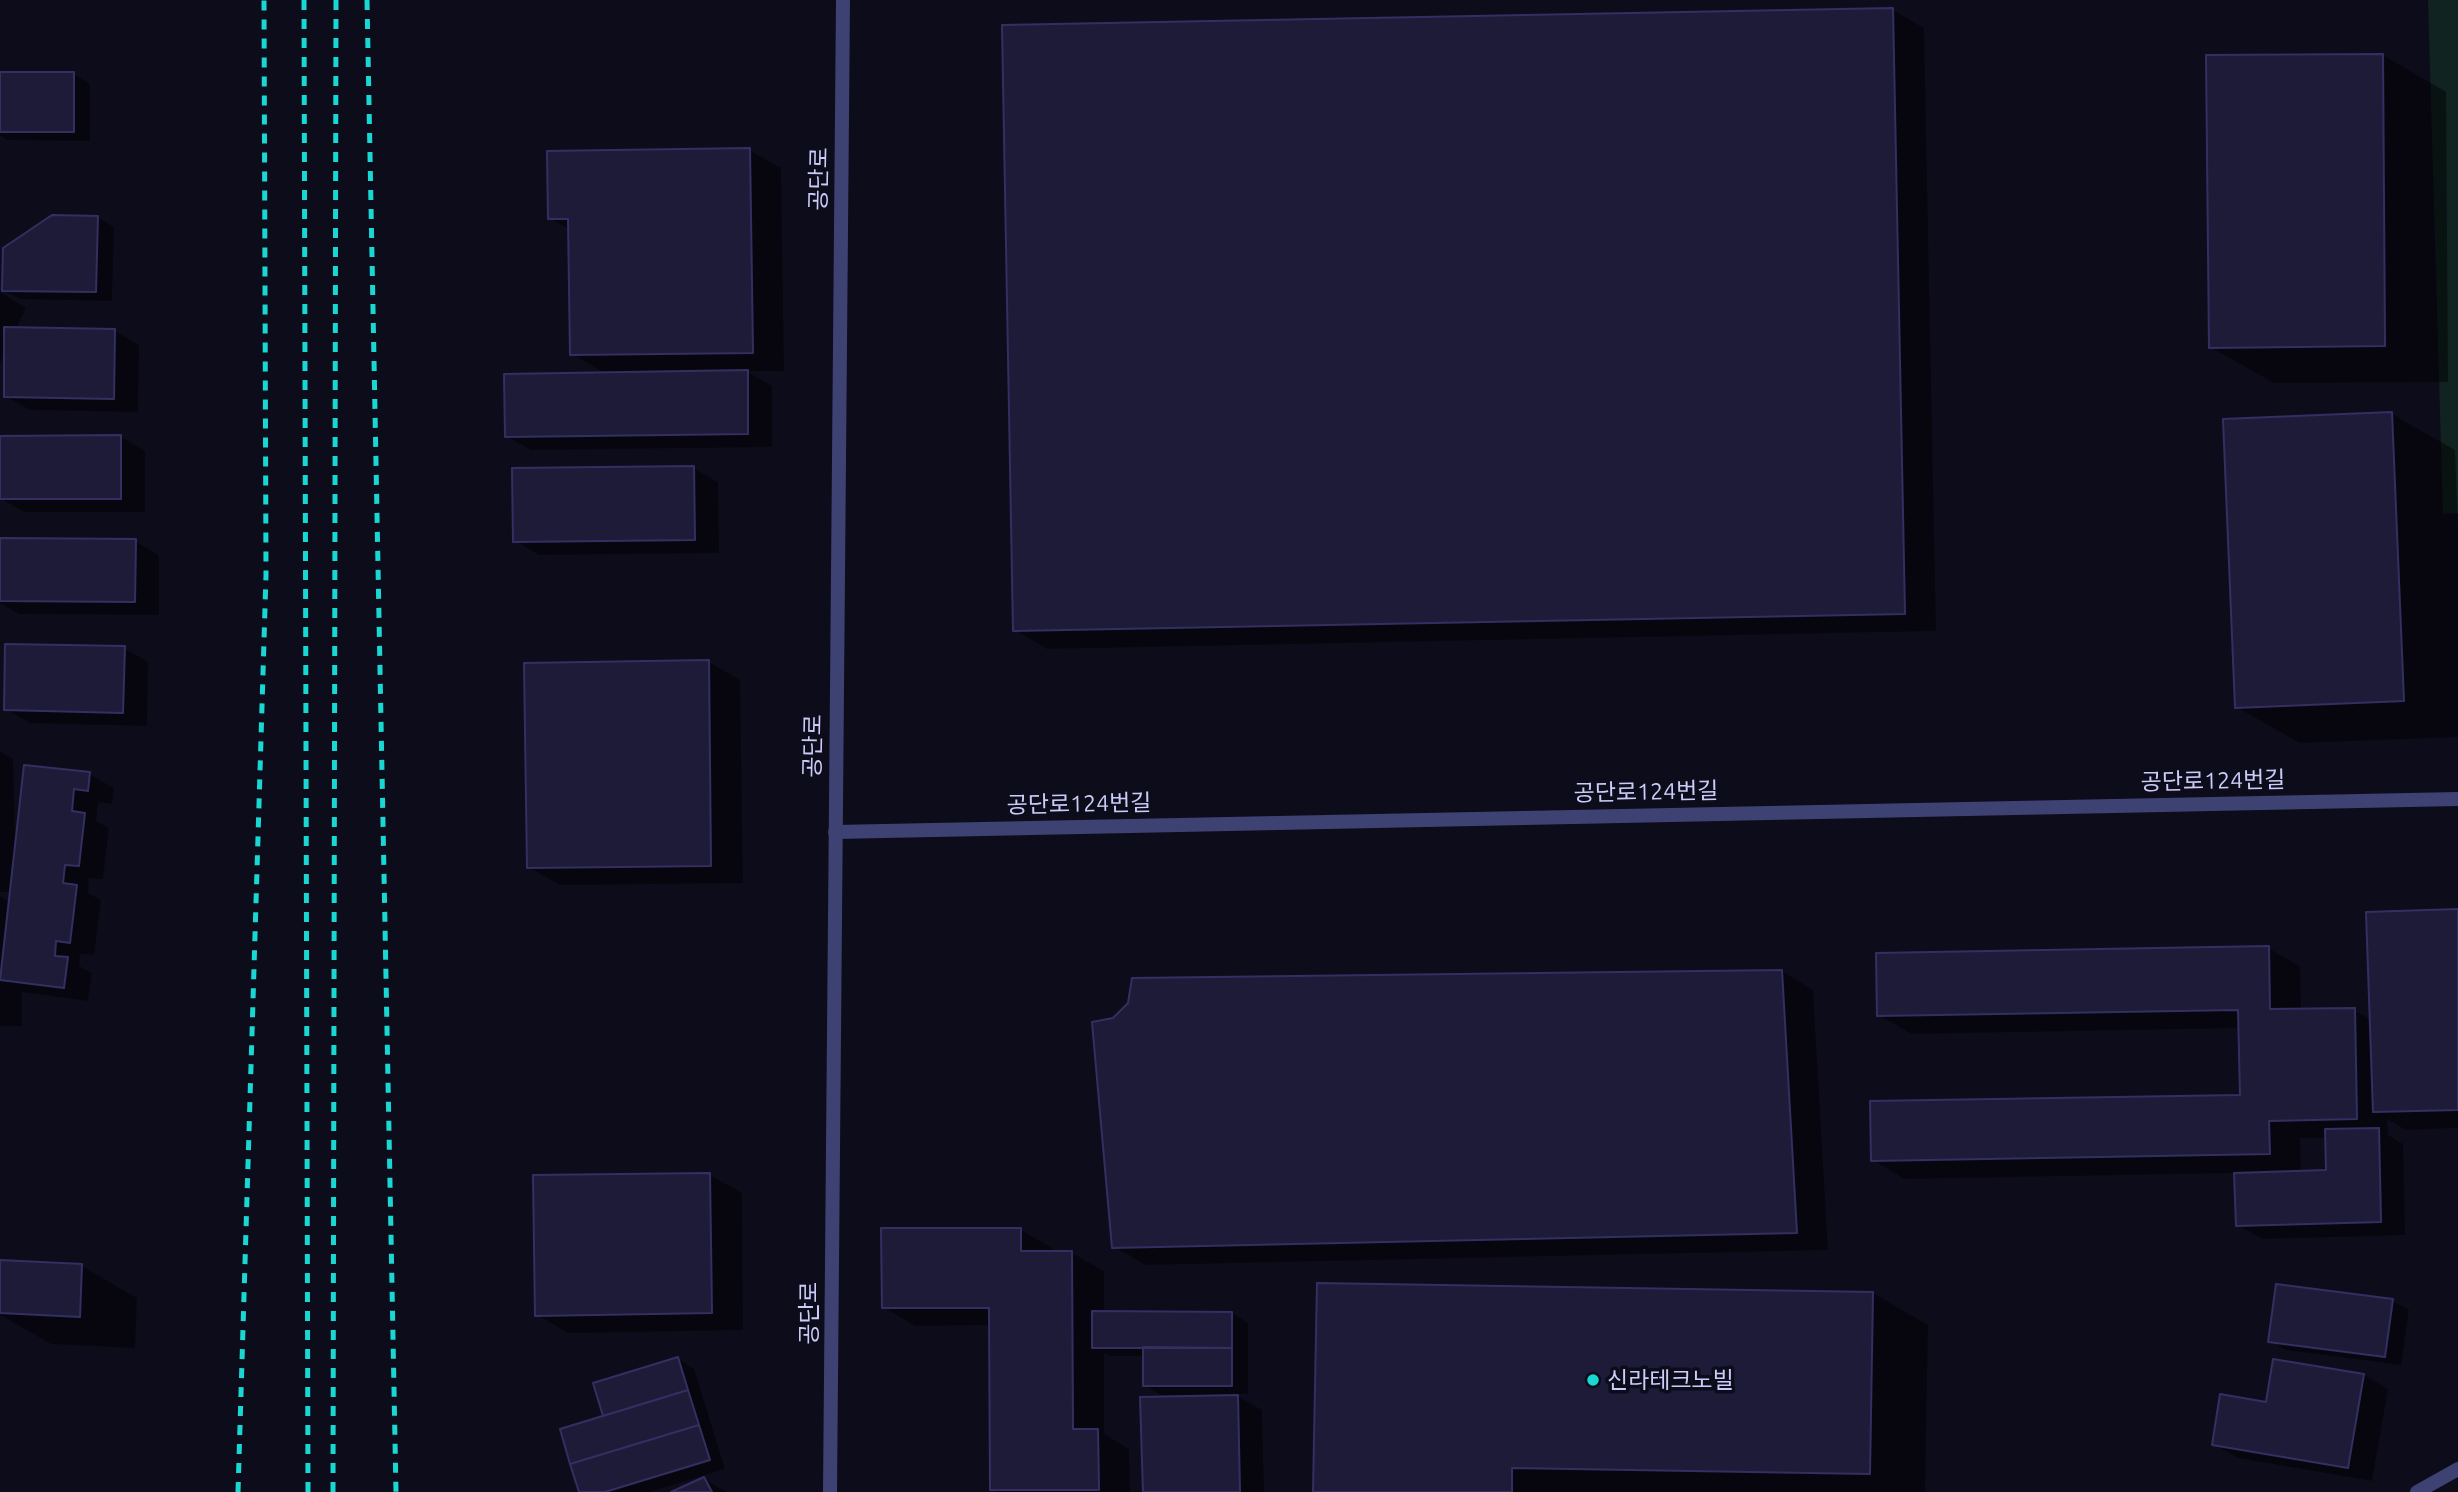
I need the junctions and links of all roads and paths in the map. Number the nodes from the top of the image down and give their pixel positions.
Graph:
1 (843, 0) edge
2 (2458, 799) edge
3 (835, 832) junction
4 (2458, 1469) edge
5 (830, 1492) edge
6 (2417, 1492) edge

1 - 3 street, 공단로
2 - 3 street, 공단로124번길
3 - 5 street, 공단로
4 - 6 street

